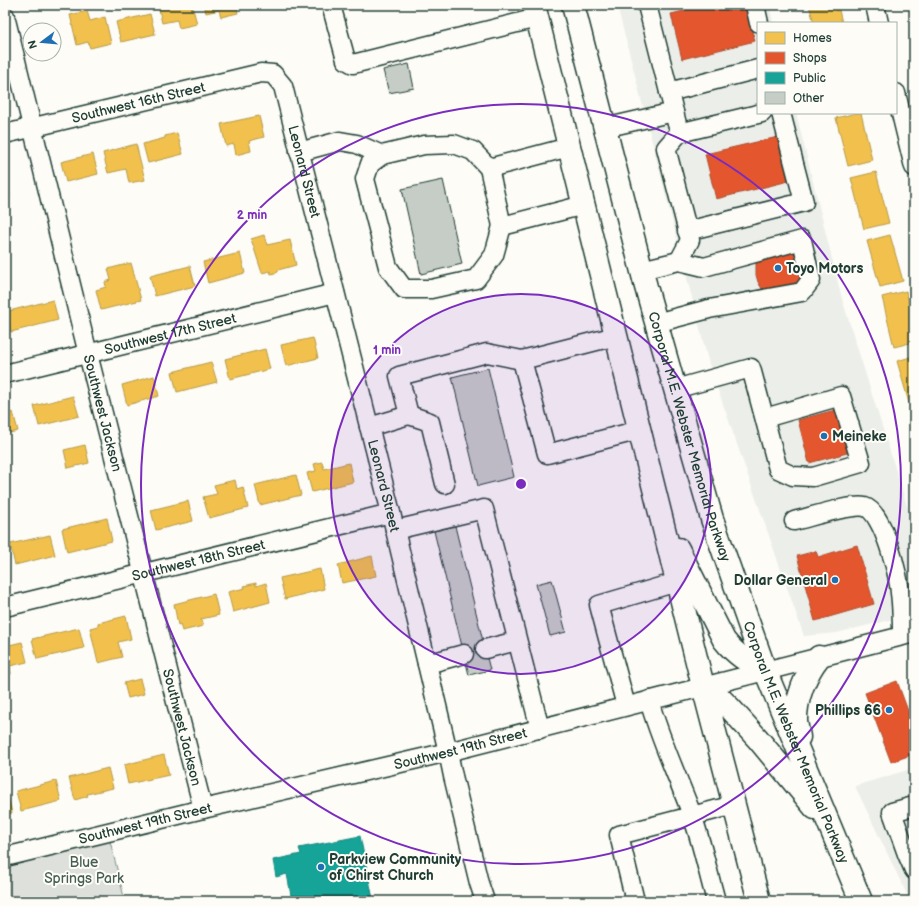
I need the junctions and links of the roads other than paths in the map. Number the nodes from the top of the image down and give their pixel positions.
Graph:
1 (331, 5) edge
2 (573, 5) edge
3 (647, 5) edge
4 (755, 5) edge
5 (874, 5) edge
6 (536, 11) edge
7 (5, 16) edge
8 (759, 22) edge
9 (879, 22) edge
10 (757, 69) edge
11 (273, 74) joint
12 (669, 92) junction
13 (897, 97) edge
14 (674, 112) junction
15 (758, 114) edge
16 (781, 114) edge
17 (32, 128) junction
18 (604, 128) junction
19 (679, 133) junction
20 (5, 134) edge
21 (569, 147) junction
22 (299, 152) junction
23 (382, 155) junction
24 (914, 167) edge
25 (488, 168) junction
26 (584, 206) junction
27 (502, 226) junction
28 (687, 231) junction
29 (680, 261) junction
30 (641, 270) junction
31 (335, 293) junction
32 (656, 322) junction
33 (616, 336) junction
34 (88, 354) junction
35 (522, 360) junction
36 (5, 374) edge
37 (675, 389) junction
38 (409, 415) junction
39 (765, 418) junction
40 (369, 427) junction
41 (640, 430) junction
42 (446, 484) dead end
43 (391, 513) junction
44 (661, 516) junction
45 (794, 521) dead end
46 (395, 530) junction
47 (144, 573) junction
48 (678, 582) junction
49 (5, 607) edge
50 (908, 634) edge
51 (517, 641) junction
52 (484, 649) dead end
53 (464, 654) dead end
54 (819, 657) junction
55 (427, 664) junction
56 (765, 670) junction
57 (703, 686) junction
58 (649, 700) junction
59 (626, 706) junction
60 (540, 729) junction
61 (448, 752) junction
62 (804, 764) junction
63 (734, 805) junction
64 (914, 806) edge
65 (203, 809) junction
66 (692, 817) junction
67 (829, 824) junction
68 (5, 857) edge
69 (912, 859) edge
70 (485, 901) edge
71 (636, 901) edge
72 (716, 901) edge
73 (759, 901) edge
74 (861, 901) edge

1 - 6 street
2 - 18 main road, Corporal M.E. Webster Memorial Parkway
3 - 12 street
4 - 8 street
5 - 9 street
6 - 21 main road
7 - 17 street, Southwest Jackson
10 - 12 street
11 - 17 street, Southwest 16th Street
11 - 22 street, Leonard Street
12 - 14 street
13 - 24 street
14 - 18 street
14 - 19 street
15 - 19 street
16 - 28 street
17 - 20 street, Southwest 16th Street
17 - 34 street, Southwest Jackson
18 - 30 main road, Corporal M.E. Webster Memorial Parkway
19 - 28 street
21 - 25 street
21 - 26 main road
22 - 23 street
22 - 31 street, Leonard Street
23 - 25 street
23 - 27 street
25 - 27 street
26 - 27 street
26 - 33 main road
28 - 29 street
29 - 30 street
29 - 32 street
30 - 32 main road, Corporal M.E. Webster Memorial Parkway
31 - 34 street, Southwest 17th Street
31 - 40 street, Leonard Street
32 - 37 main road, Corporal M.E. Webster Memorial Parkway
33 - 35 street
33 - 41 main road
34 - 36 street, Southwest 17th Street
34 - 47 street, Southwest Jackson
35 - 38 street
35 - 41 street
37 - 39 street
37 - 56 main road, Corporal M.E. Webster Memorial Parkway
38 - 40 street
38 - 42 street
39 - 39 street
40 - 43 street, Leonard Street
41 - 44 main road
43 - 46 street, Leonard Street
43 - 47 street, Southwest 18th Street
44 - 48 main road
44 - 56 main road
45 - 50 street
46 - 51 street
46 - 55 street, Leonard Street
47 - 49 street, Southwest 18th Street
47 - 65 street, Southwest Jackson
48 - 57 main road
48 - 59 street
50 - 54 street, Southwest 19th Street
51 - 52 street
51 - 60 street
53 - 55 street
54 - 56 street, Southwest 19th Street
54 - 62 main road
55 - 61 street, Leonard Street
56 - 57 street, Southwest 19th Street
56 - 62 main road, Corporal M.E. Webster Memorial Parkway
57 - 58 street, Southwest 19th Street
57 - 63 main road
57 - 67 main road
58 - 59 street, Southwest 19th Street
58 - 66 street
59 - 60 street, Southwest 19th Street
60 - 61 street, Southwest 19th Street
61 - 65 street, Southwest 19th Street
61 - 70 street, Leonard Street
62 - 67 main road, Corporal M.E. Webster Memorial Parkway
63 - 66 street
63 - 73 main road
64 - 69 street
65 - 68 street, Southwest 19th Street
66 - 71 street
66 - 72 street
67 - 74 main road, Corporal M.E. Webster Memorial Parkway

